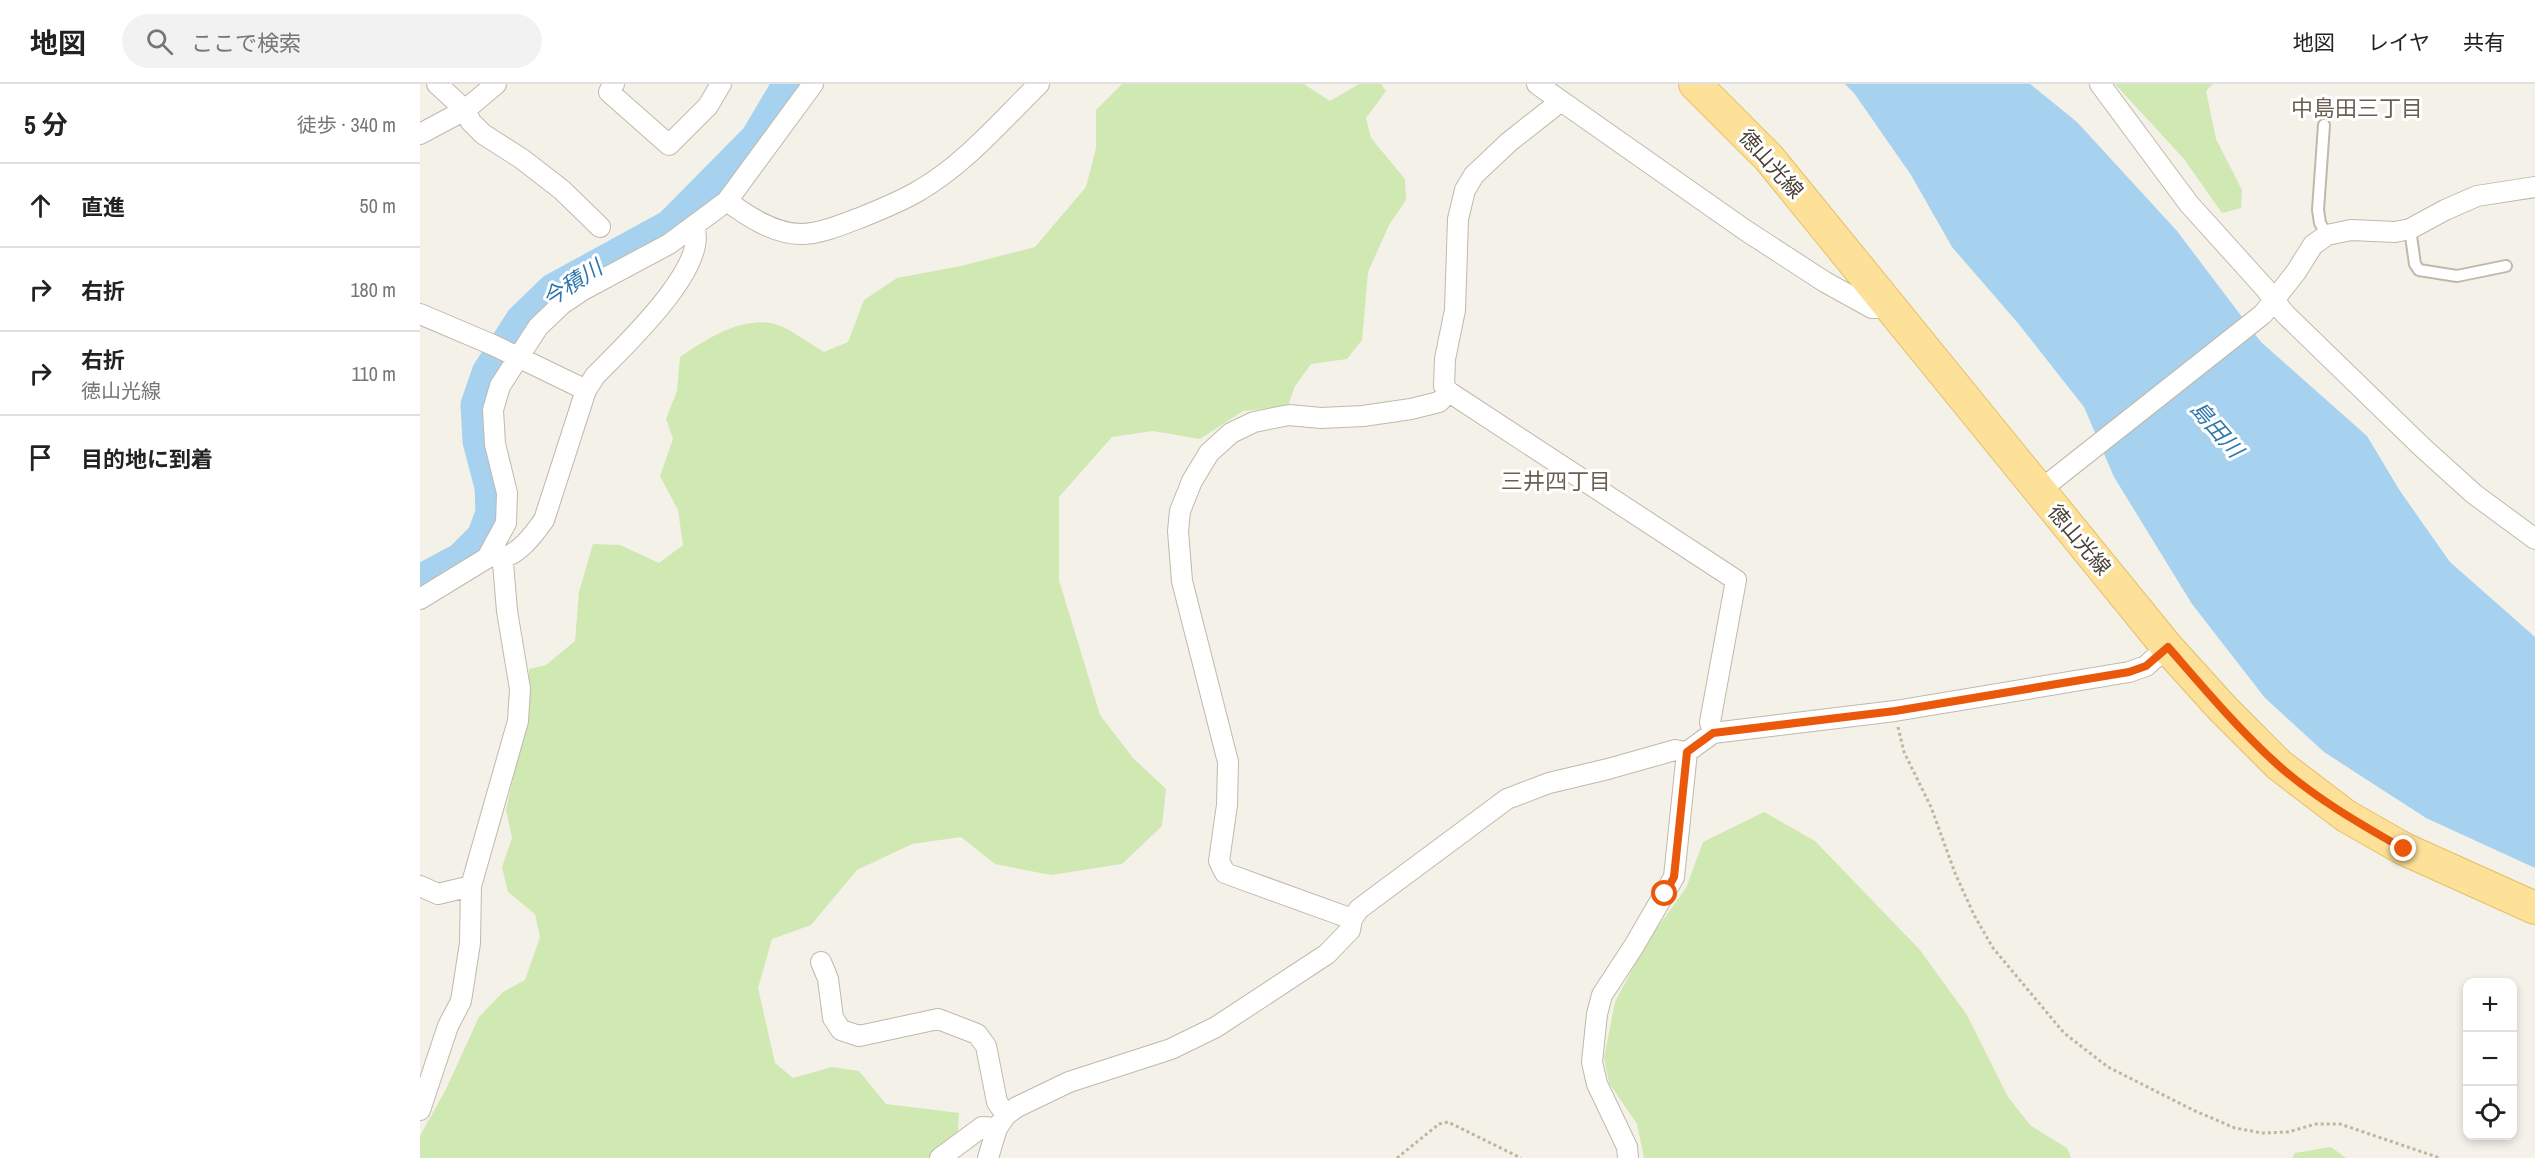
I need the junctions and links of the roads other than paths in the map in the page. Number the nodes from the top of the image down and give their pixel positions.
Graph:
1 (437, 84) edge
2 (496, 84) edge
3 (721, 84) edge
4 (813, 84) edge
5 (1039, 84) edge
6 (1537, 84) edge
7 (1695, 84) edge
8 (2100, 84) edge
9 (606, 87) edge
10 (1562, 100) junction
11 (465, 110) junction
12 (2324, 125) dead end
13 (420, 134) edge
14 (2535, 187) edge
15 (727, 201) junction
16 (600, 227) dead end
17 (694, 227) junction
18 (2410, 229) junction
19 (2326, 235) junction
20 (2506, 266) dead end
21 (2269, 307) junction
22 (1893, 308) junction
23 (420, 314) edge
24 (517, 357) junction
25 (586, 390) junction
26 (1449, 392) junction
27 (2039, 491) junction
28 (2535, 539) edge
29 (496, 554) junction
30 (420, 599) edge
31 (2168, 647) junction
32 (1713, 733) junction
33 (1687, 752) junction
34 (420, 886) edge
35 (471, 886) junction
36 (2535, 908) edge
37 (1352, 919) junction
38 (821, 962) dead end
39 (420, 1110) edge
40 (1001, 1122) junction
41 (940, 1158) edge
42 (988, 1158) edge
43 (1628, 1158) edge

1 - 11 street
2 - 11 street
3 - 9 street
4 - 15 street
5 - 15 street
6 - 10 street
7 - 22 main road, 徳山光線
8 - 21 street
10 - 22 street
10 - 26 street
11 - 13 street
11 - 16 street
12 - 19 lane
14 - 18 street
15 - 17 street
17 - 24 street
17 - 25 street
18 - 19 street
18 - 20 lane
19 - 21 street
21 - 27 street
21 - 28 street
22 - 27 main road, 徳山光線
23 - 24 street
24 - 25 street
24 - 29 street
25 - 29 street
26 - 32 street
26 - 37 street
27 - 31 main road, 徳山光線
29 - 30 street
29 - 35 street
31 - 32 street
31 - 36 main road, 徳山光線
32 - 33 street
33 - 37 street
33 - 43 street
34 - 35 street
35 - 39 street
37 - 40 street
38 - 40 street
40 - 41 street
40 - 42 street

